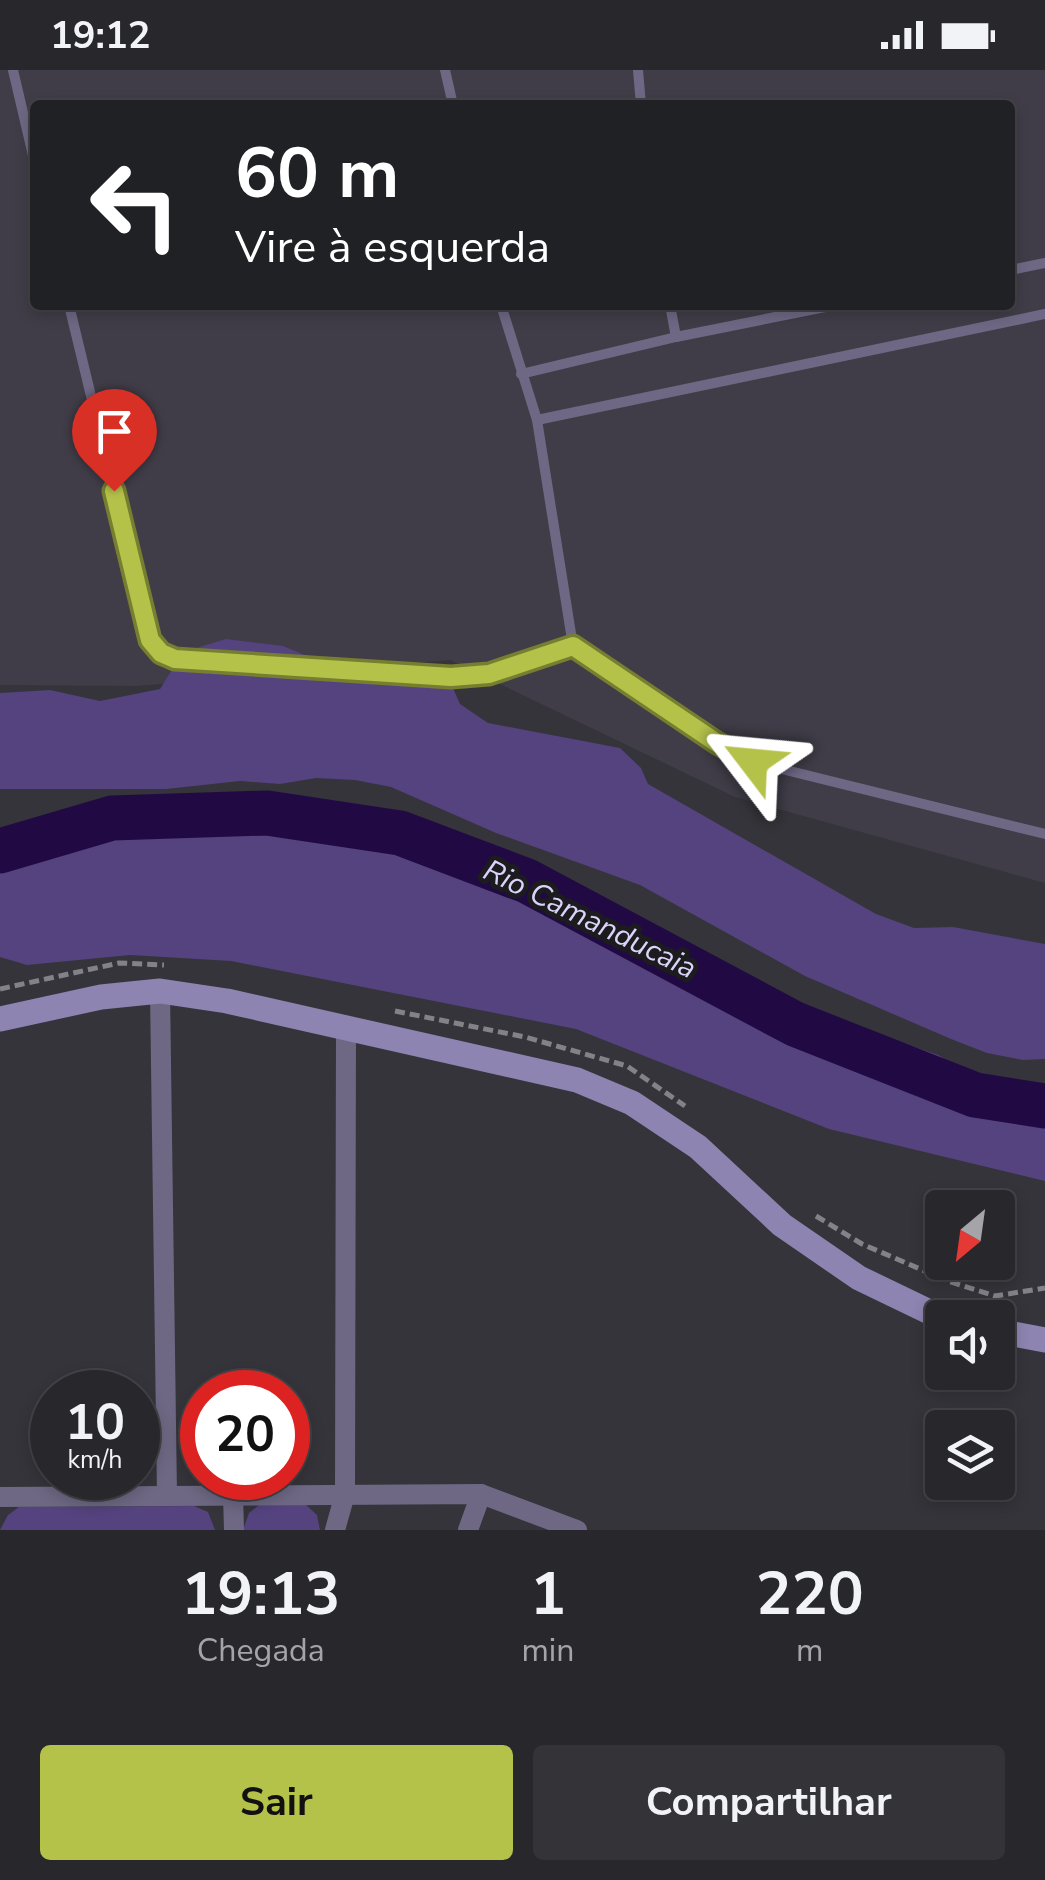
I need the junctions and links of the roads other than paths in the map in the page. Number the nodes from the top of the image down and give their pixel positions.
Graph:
1 (12, 70) edge
2 (445, 70) edge
3 (638, 70) edge
4 (452, 100) edge
5 (641, 100) edge
6 (30, 144) edge
7 (1045, 263) edge
8 (1015, 269) edge
9 (69, 310) edge
10 (502, 310) edge
11 (671, 310) edge
12 (810, 310) edge
13 (1045, 314) edge
14 (676, 337) junction
15 (521, 374) junction
16 (537, 420) junction
17 (573, 646) junction
18 (1045, 834) edge
19 (160, 991) junction
20 (0, 1019) edge
21 (346, 1028) junction
22 (925, 1310) edge
23 (1015, 1334) edge
24 (1045, 1340) edge
25 (310, 1494) edge
26 (345, 1494) junction
27 (481, 1494) junction
28 (168, 1495) junction
29 (180, 1495) edge
30 (0, 1497) edge
31 (233, 1500) edge
32 (234, 1530) edge
33 (335, 1530) edge
34 (468, 1530) edge
35 (577, 1530) edge

1 - 6 lane
2 - 4 lane
3 - 5 lane
7 - 8 lane
9 - 17 lane
10 - 15 lane
11 - 14 lane
12 - 14 lane
13 - 16 lane
14 - 15 lane
15 - 16 lane
16 - 17 lane
17 - 18 lane
19 - 20 street
19 - 21 street
19 - 28 street
21 - 22 street
21 - 26 street
23 - 24 street
25 - 26 street
26 - 27 street
26 - 33 street
27 - 34 street
27 - 35 street
28 - 29 street
28 - 30 street
31 - 32 street

